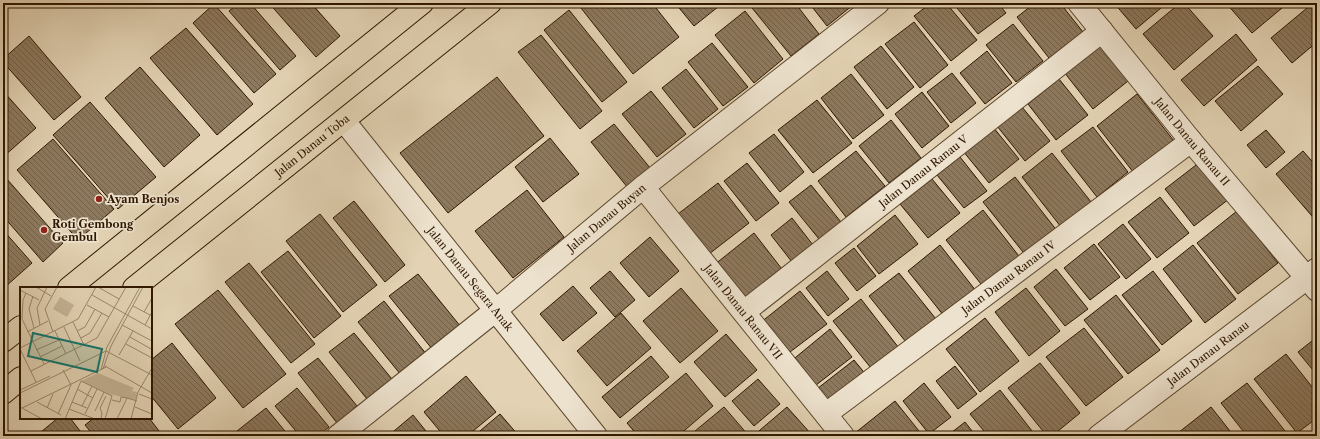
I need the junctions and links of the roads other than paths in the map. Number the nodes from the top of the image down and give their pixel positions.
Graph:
1 (422, 3) edge
2 (490, 3) edge
3 (878, 3) edge
4 (1079, 3) edge
5 (1102, 31) junction
6 (344, 121) junction
7 (1191, 141) junction
8 (643, 188) junction
9 (1314, 279) edge
10 (70, 287) edge
11 (135, 287) edge
12 (496, 310) junction
13 (744, 312) junction
14 (20, 327) edge
15 (3, 341) edge
16 (20, 379) edge
17 (3, 393) edge
18 (826, 414) junction
19 (344, 434) edge
20 (596, 436) edge
21 (843, 436) edge
22 (1099, 436) edge

1 - 10 main road
2 - 6 main road, Jalan Danau Toba
3 - 8 street, Jalan Danau Buyan
4 - 5 street, Jalan Danau Ranau II
5 - 7 street, Jalan Danau Ranau II
5 - 13 street, Jalan Danau Ranau V
6 - 11 main road, Jalan Danau Toba
6 - 12 street, Jalan Danau Segara Anak
7 - 9 street, Jalan Danau Ranau II
7 - 18 street, Jalan Danau Ranau IV
8 - 12 street, Jalan Danau Buyan
8 - 13 street, Jalan Danau Ranau VII
9 - 22 street, Jalan Danau Ranau
12 - 19 street, Jalan Danau Buyan
12 - 20 street, Jalan Danau Segara Anak
13 - 18 street, Jalan Danau Ranau VII
14 - 15 main road
16 - 17 main road
18 - 21 street, Jalan Danau Ranau VII

